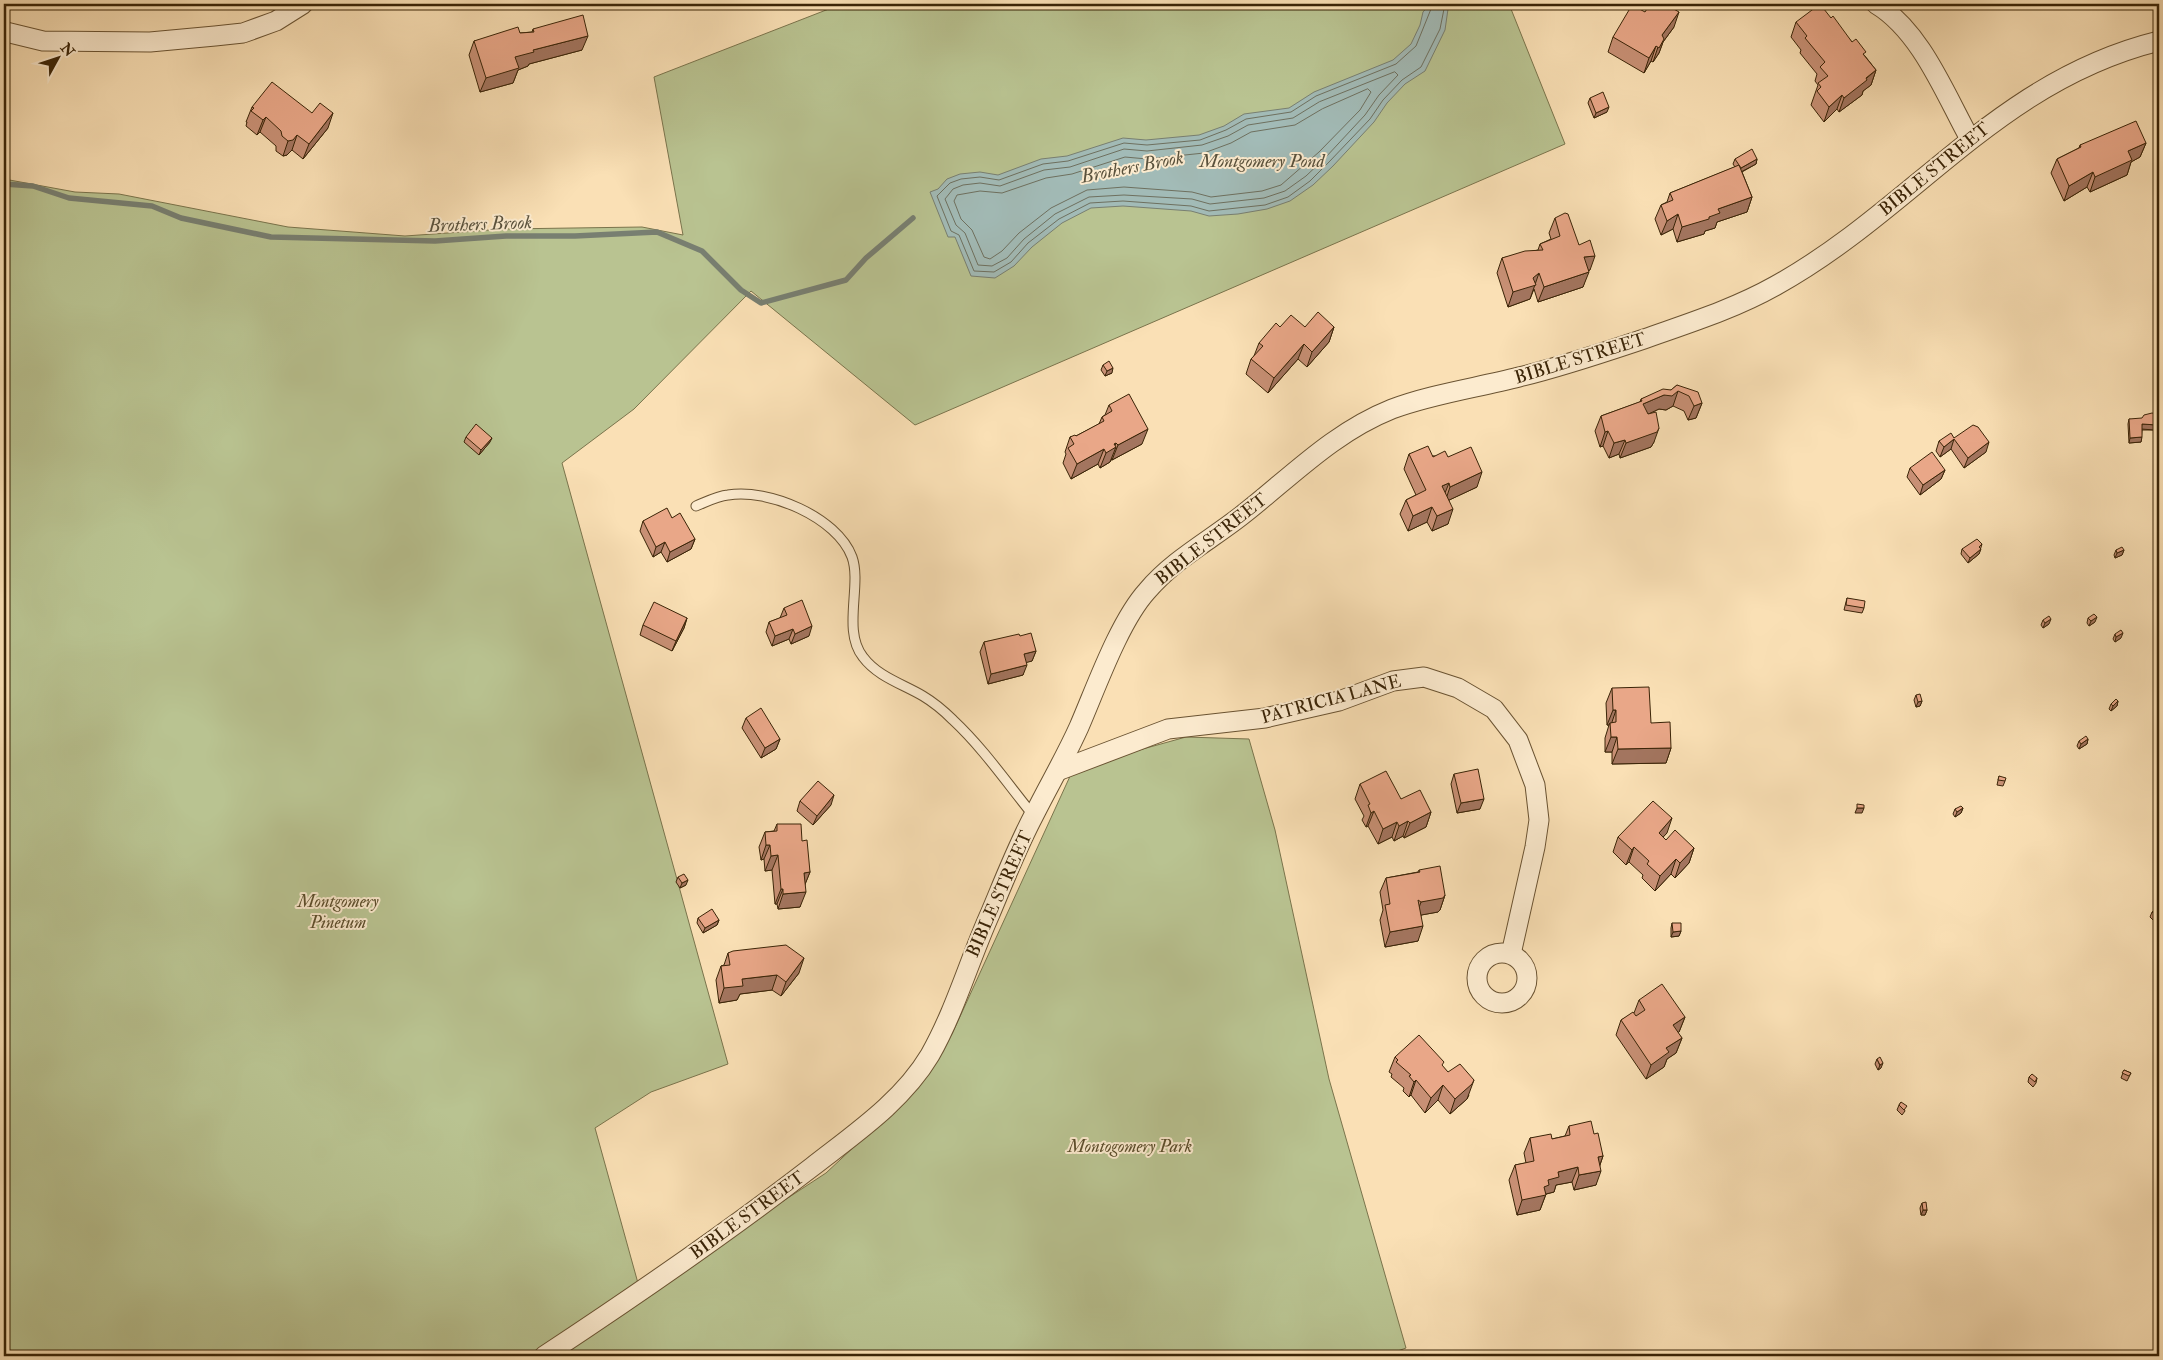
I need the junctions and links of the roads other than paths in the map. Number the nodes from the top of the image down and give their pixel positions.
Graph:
1 (303, 4) edge
2 (1876, 4) edge
3 (6, 32) dead end
4 (2159, 41) edge
5 (1970, 139) junction
6 (696, 506) dead end
7 (1060, 770) junction
8 (1033, 815) junction
9 (1511, 954) dead end
10 (544, 1356) edge

1 - 3 street
2 - 5 street
4 - 5 street, BIBLE STREET
5 - 7 street, BIBLE STREET
6 - 8 lane
7 - 8 street, BIBLE STREET
7 - 9 street, PATRICIA LANE
8 - 10 street, BIBLE STREET

